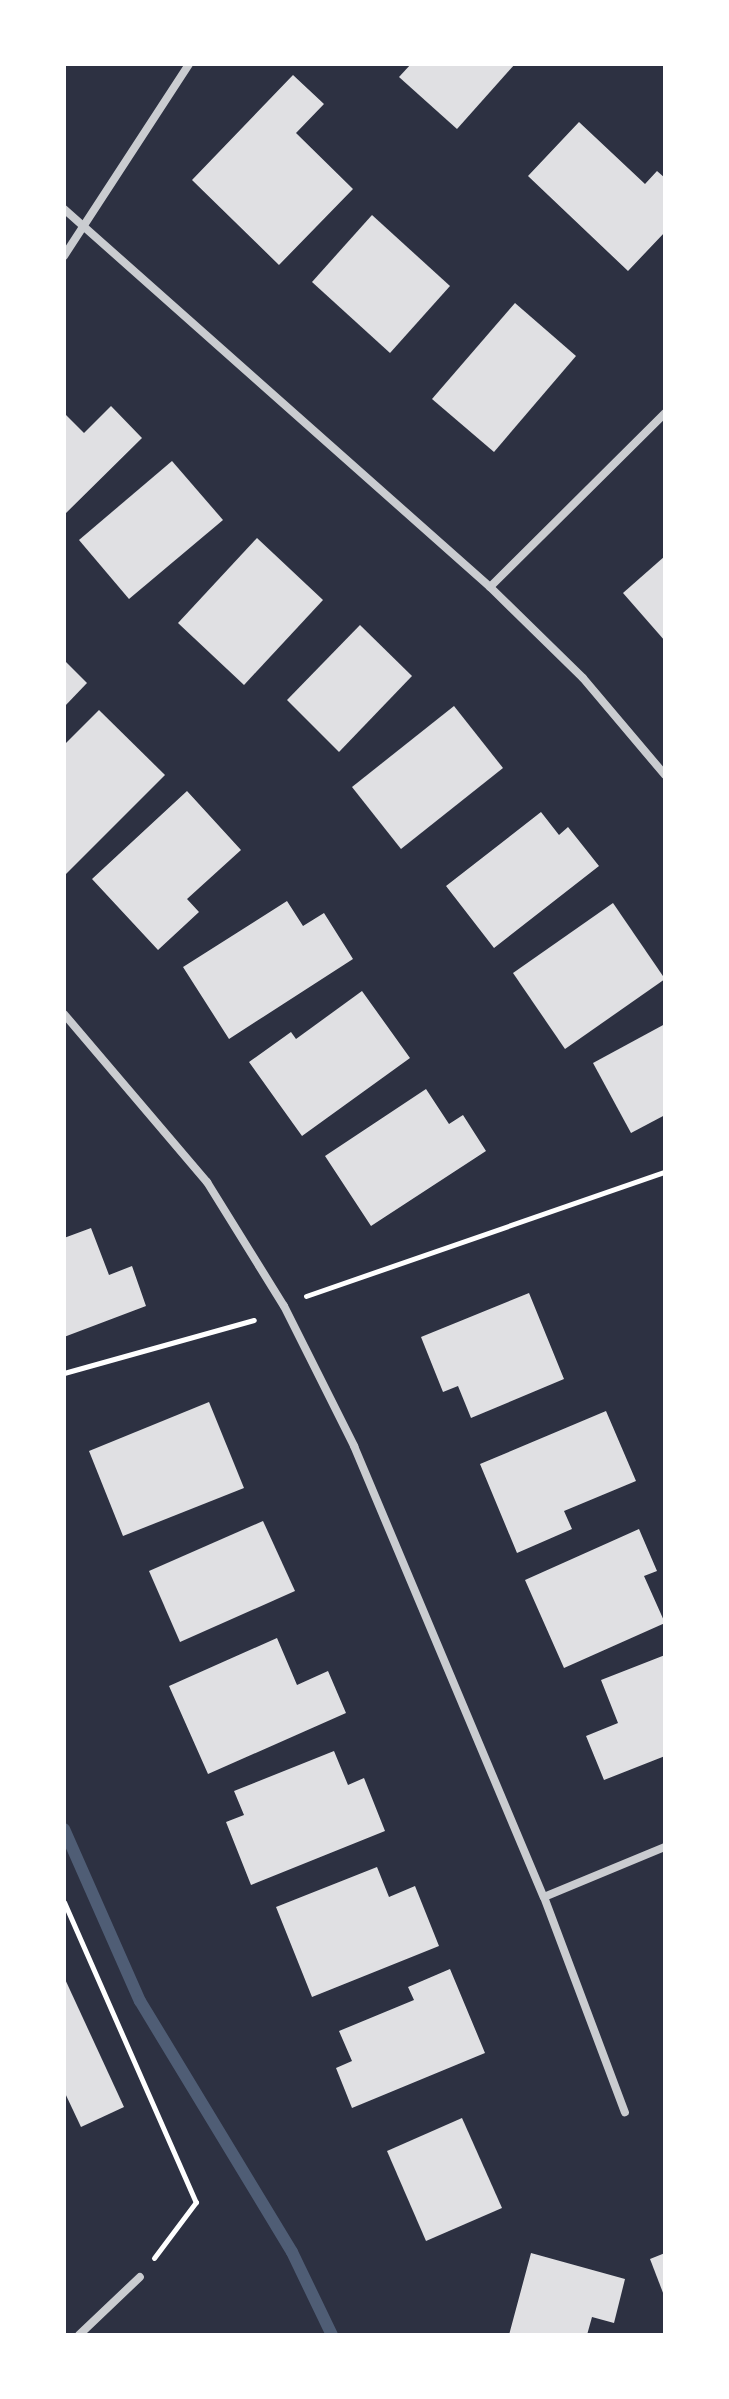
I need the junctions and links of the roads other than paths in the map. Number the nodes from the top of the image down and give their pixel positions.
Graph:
1 (189, 64) edge
2 (64, 209) edge
3 (84, 229) junction
4 (64, 256) edge
5 (665, 413) edge
6 (490, 587) junction
7 (665, 775) edge
8 (64, 1014) edge
9 (665, 1847) edge
10 (544, 1897) junction
11 (625, 2112) dead end
12 (140, 2277) road end
13 (79, 2335) edge

1 - 3 street
2 - 3 street
3 - 4 street
3 - 6 street
5 - 6 street
6 - 7 street
8 - 10 street
9 - 10 street
10 - 11 street
12 - 13 street

